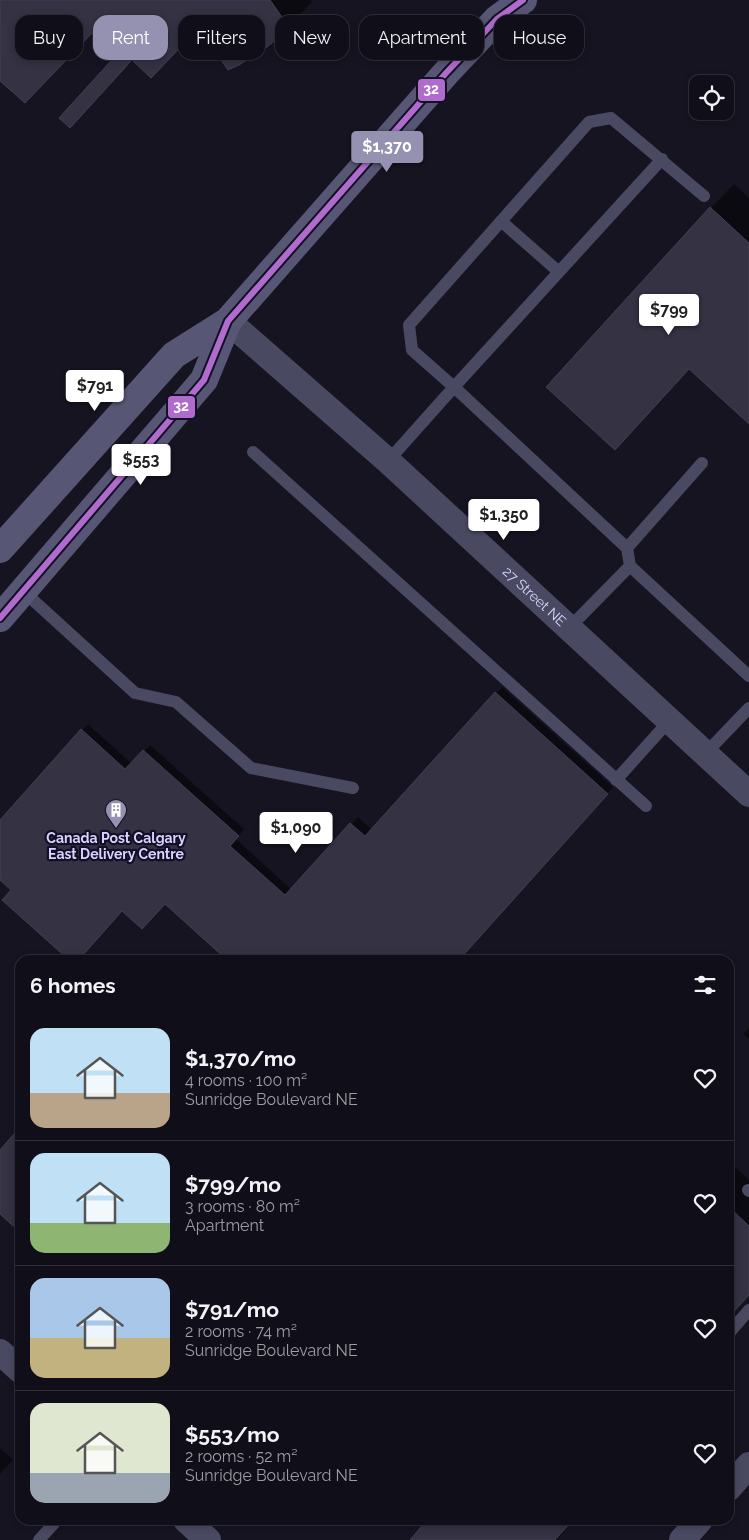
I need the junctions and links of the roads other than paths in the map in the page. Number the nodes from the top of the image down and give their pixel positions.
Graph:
1 (523, 0) edge
2 (662, 159) junction
3 (704, 196) dead end
4 (500, 221) junction
5 (559, 272) junction
6 (228, 321) junction
7 (454, 387) junction
8 (253, 452) dead end
9 (388, 461) junction
10 (702, 463) dead end
11 (627, 548) junction
12 (0, 549) edge
13 (630, 566) junction
14 (23, 591) junction
15 (0, 618) edge
16 (569, 628) junction
17 (749, 676) edge
18 (749, 708) edge
19 (669, 721) junction
20 (705, 754) junction
21 (616, 780) junction
22 (353, 788) dead end
23 (749, 794) edge
24 (646, 806) dead end
25 (749, 1310) edge
26 (734, 1327) edge
27 (0, 1352) edge
28 (15, 1366) edge
29 (749, 1465) edge
30 (734, 1482) edge
31 (52, 1525) edge
32 (192, 1525) edge
33 (696, 1525) edge
34 (39, 1540) edge
35 (208, 1540) edge
36 (682, 1540) edge

1 - 6 street
2 - 3 lane
2 - 4 lane
2 - 5 lane
4 - 5 lane
4 - 7 lane
5 - 7 lane
6 - 9 street, 27 Street NE
6 - 12 street
6 - 14 street
7 - 9 lane
7 - 11 lane
8 - 21 lane
9 - 16 street, 27 Street NE
10 - 11 lane
11 - 13 lane
13 - 16 lane
13 - 17 lane
14 - 15 street
14 - 22 lane
16 - 19 street, 27 Street NE
18 - 20 lane
19 - 20 street, 27 Street NE
19 - 21 lane
20 - 23 street, 27 Street NE
21 - 24 lane
25 - 26 lane
27 - 28 street
29 - 30 street
31 - 34 lane
32 - 35 street
33 - 36 street

